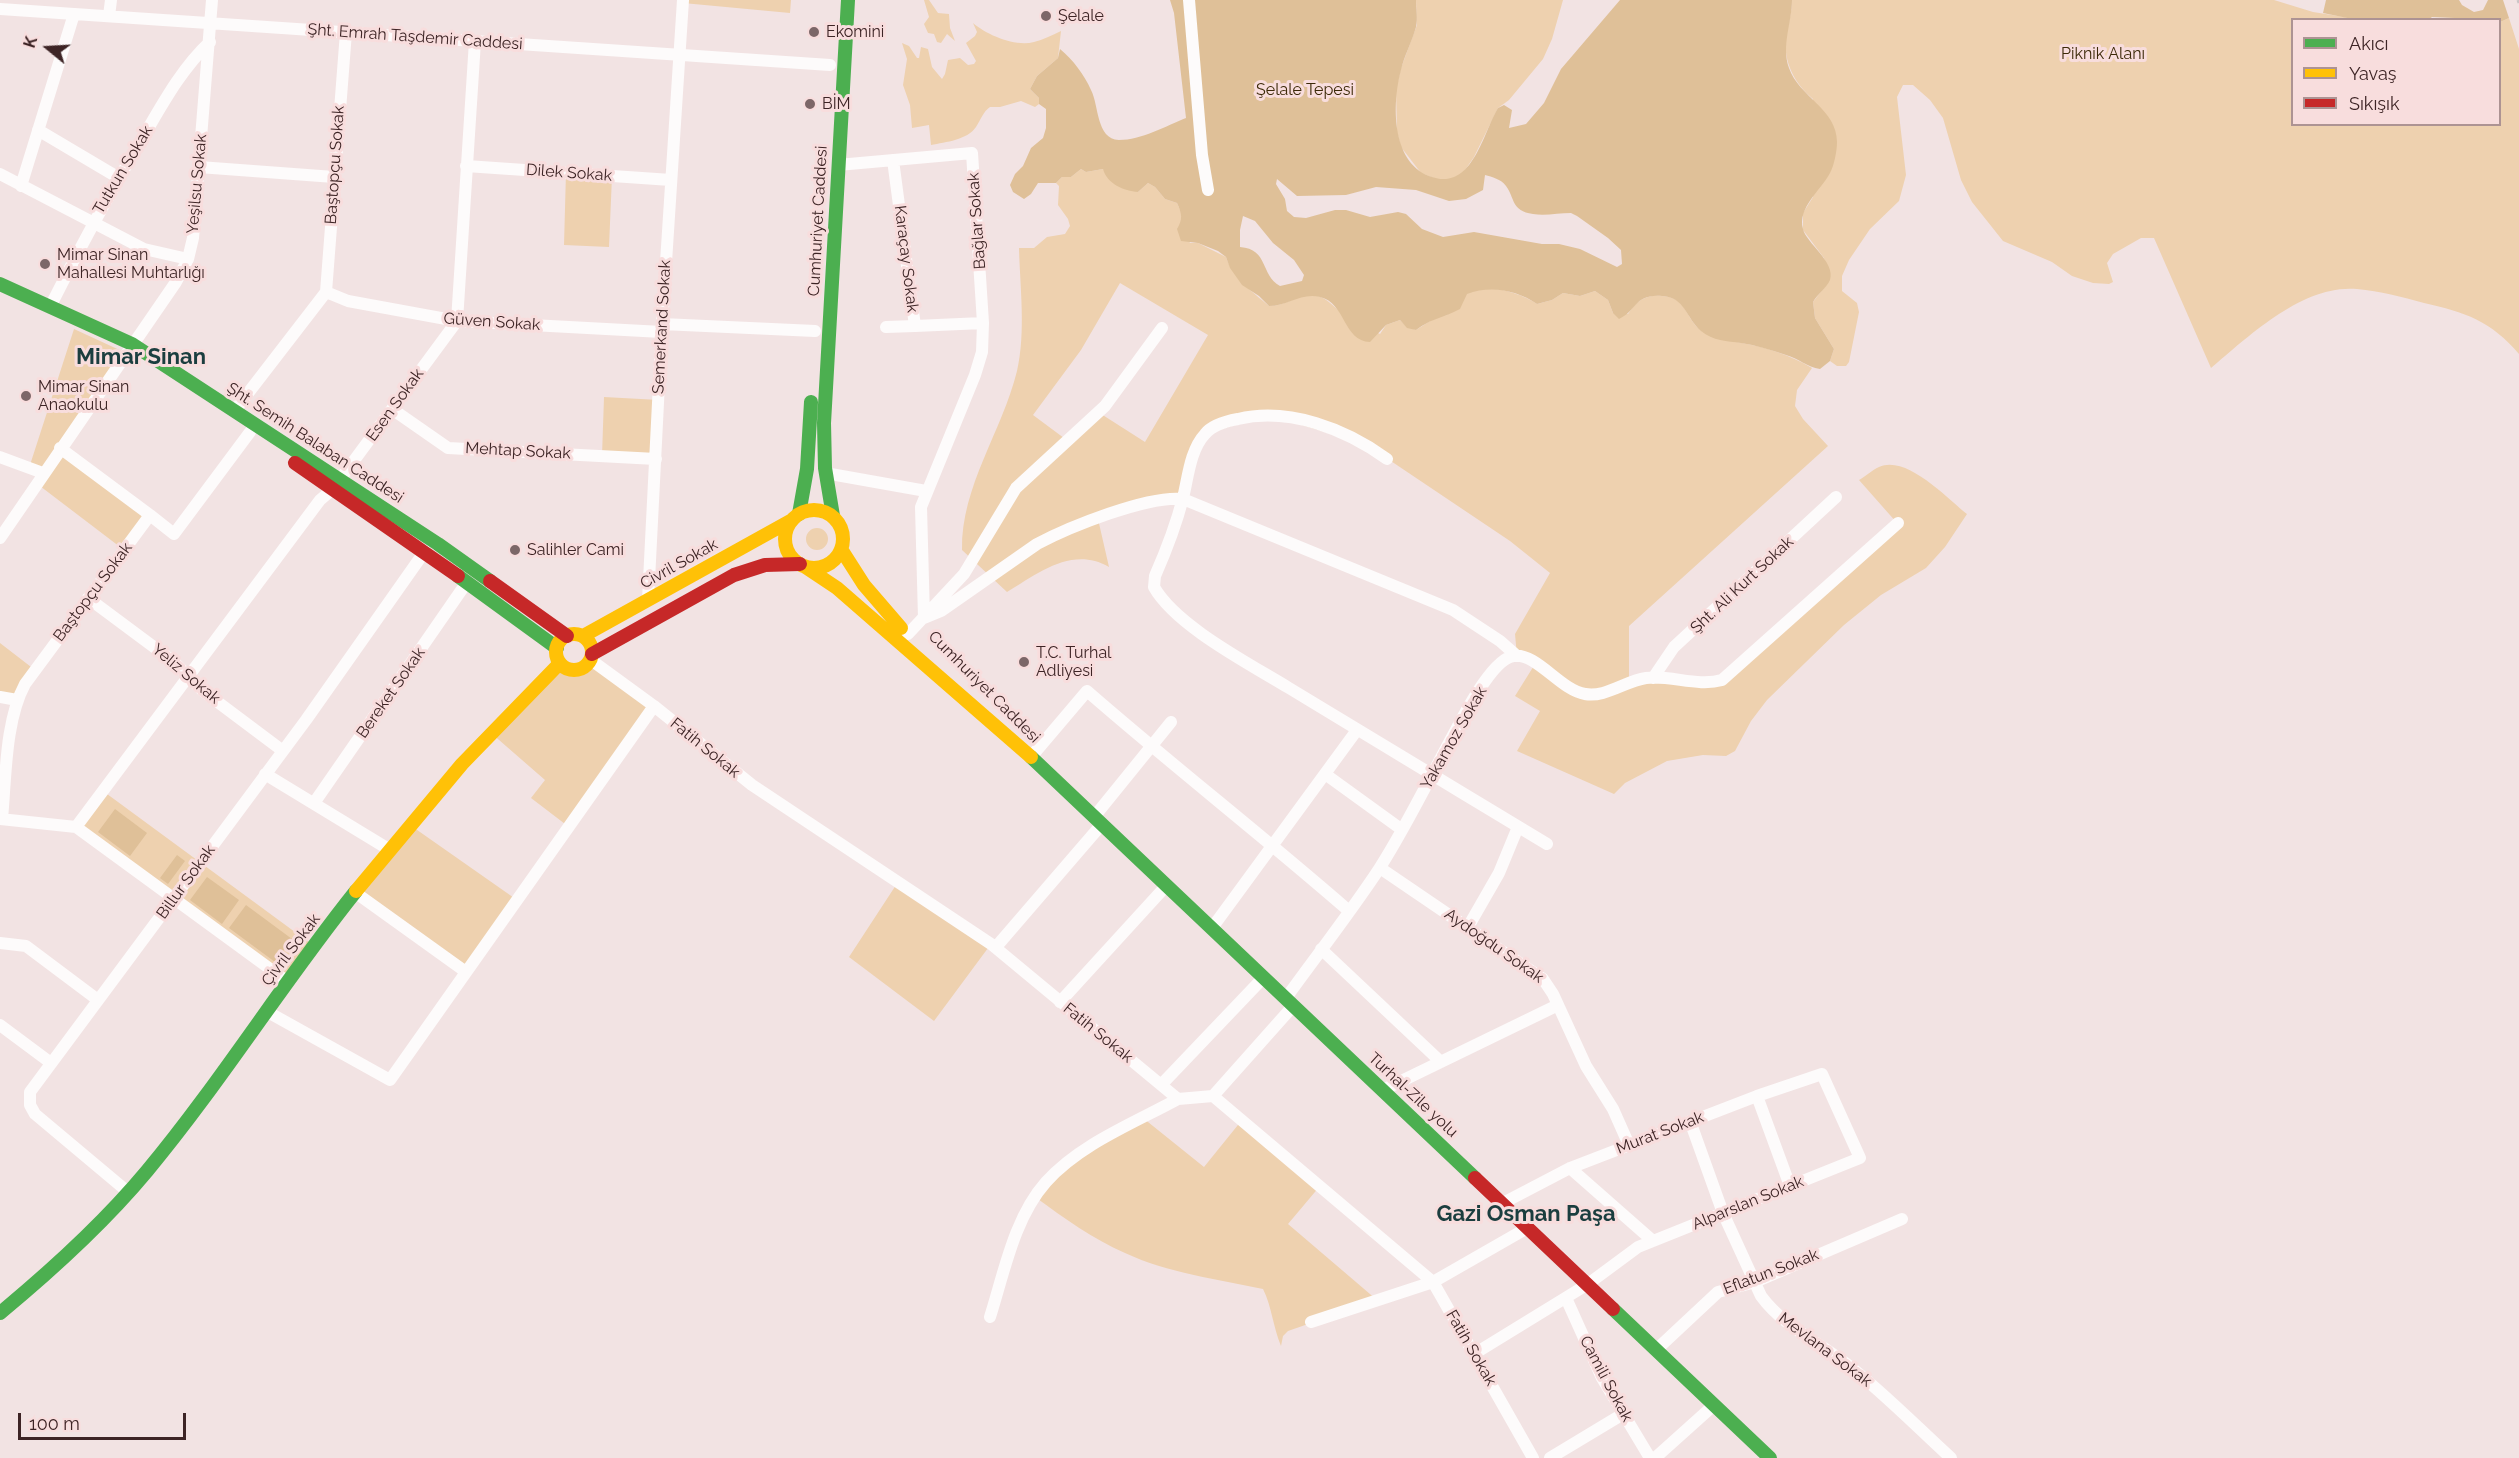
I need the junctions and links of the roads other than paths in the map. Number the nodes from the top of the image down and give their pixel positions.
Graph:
1 (111, 0) edge
2 (212, 0) edge
3 (683, 0) edge
4 (834, 0) edge
5 (848, 0) edge
6 (1189, 0) edge
7 (0, 9) edge
8 (74, 14) junction
9 (110, 16) junction
10 (211, 23) junction
11 (346, 32) junction
12 (474, 41) junction
13 (210, 42) junction
14 (679, 54) junction
15 (830, 65) junction
16 (828, 109) dead end
17 (38, 130) junction
18 (893, 160) junction
19 (466, 165) junction
20 (838, 165) junction
21 (199, 167) junction
22 (0, 174) edge
23 (334, 177) junction
24 (119, 178) junction
25 (671, 180) junction
26 (21, 186) junction
27 (1208, 190) dead end
28 (92, 224) junction
29 (188, 259) junction
30 (0, 284) edge
31 (326, 292) junction
32 (0, 295) edge
33 (50, 307) junction
34 (457, 321) junction
35 (983, 323) junction
36 (915, 326) junction
37 (886, 327) dead end
38 (662, 328) junction
39 (1162, 328) dead end
40 (815, 332) dead end
41 (129, 348) junction
42 (812, 388) dead end
43 (392, 409) junction
44 (236, 410) junction
45 (250, 432) junction
46 (60, 448) junction
47 (0, 457) edge
48 (656, 459) junction
49 (1387, 459) dead end
50 (43, 473) junction
51 (825, 473) junction
52 (337, 484) junction
53 (926, 491) junction
54 (1836, 497) dead end
55 (1183, 499) junction
56 (150, 515) junction
57 (833, 516) junction
58 (795, 517) junction
59 (1898, 523) dead end
60 (0, 538) edge
61 (842, 549) junction
62 (425, 551) junction
63 (802, 565) junction
64 (467, 582) junction
65 (88, 598) junction
66 (648, 600) junction
67 (924, 618) junction
68 (908, 634) junction
69 (567, 636) junction
70 (583, 636) junction
71 (557, 648) junction
72 (1517, 656) junction
73 (591, 657) junction
74 (560, 663) junction
75 (188, 676) junction
76 (1653, 678) junction
77 (0, 698) edge
78 (17, 700) junction
79 (654, 706) junction
80 (1171, 722) dead end
81 (1357, 730) junction
82 (1151, 747) junction
83 (283, 751) junction
84 (1031, 757) junction
85 (266, 774) junction
86 (1325, 774) junction
87 (1431, 775) junction
88 (314, 803) junction
89 (1, 819) edge
90 (1098, 820) junction
91 (76, 827) junction
92 (1518, 827) junction
93 (1401, 829) junction
94 (1273, 844) junction
95 (1546, 844) dead end
96 (390, 850) junction
97 (1380, 868) junction
98 (1166, 886) junction
99 (356, 893) junction
100 (174, 899) junction
101 (1349, 911) junction
102 (1468, 927) junction
103 (1212, 928) junction
104 (0, 943) edge
105 (996, 948) junction
106 (1321, 949) junction
107 (466, 972) junction
108 (1264, 977) junction
109 (288, 982) junction
110 (98, 1000) junction
111 (1060, 1002) junction
112 (1290, 1002) junction
113 (1558, 1005) junction
114 (266, 1011) junction
115 (0, 1025) edge
116 (1441, 1062) junction
117 (51, 1063) junction
118 (1822, 1074) joint
119 (1161, 1085) junction
120 (1383, 1090) junction
121 (1213, 1096) junction
122 (1757, 1096) junction
123 (1178, 1099) junction
124 (1690, 1121) junction
125 (1629, 1145) junction
126 (1570, 1168) junction
127 (1791, 1186) junction
128 (128, 1192) junction
129 (1503, 1203) junction
130 (1723, 1213) junction
131 (1902, 1219) dead end
132 (1528, 1227) junction
133 (1653, 1241) junction
134 (1433, 1282) junction
135 (1755, 1282) junction
136 (1588, 1284) junction
137 (1566, 1298) junction
138 (0, 1313) edge
139 (990, 1317) dead end
140 (1311, 1322) dead end
141 (1656, 1350) junction
142 (1474, 1354) junction
143 (1714, 1405) junction
144 (1623, 1414) junction
145 (1533, 1458) edge
146 (1550, 1458) edge
147 (1650, 1458) edge
148 (1655, 1458) edge
149 (1770, 1458) edge
150 (1951, 1458) edge

1 - 9 street
2 - 10 street, Yeşilsu Sokak
3 - 14 street, Semerkand Sokak
4 - 15 main road
5 - 20 main road, Cumhuriyet Caddesi
6 - 27 street
7 - 8 street, Şht. Emrah Taşdemir Caddesi
8 - 9 street, Şht. Emrah Taşdemir Caddesi
8 - 17 street
9 - 10 street, Şht. Emrah Taşdemir Caddesi
10 - 11 street, Şht. Emrah Taşdemir Caddesi
10 - 13 street, Yeşilsu Sokak
11 - 12 street, Şht. Emrah Taşdemir Caddesi
11 - 23 street, Baştopçu Sokak
12 - 14 street, Şht. Emrah Taşdemir Caddesi
12 - 19 street
13 - 21 street, Yeşilsu Sokak
13 - 24 street, Tutkun Sokak
14 - 15 street, Şht. Emrah Taşdemir Caddesi
14 - 25 street, Semerkand Sokak
15 - 16 main road
17 - 24 street
17 - 26 street
18 - 20 street, Bağlar Sokak
18 - 35 street, Bağlar Sokak
18 - 36 street, Karaçay Sokak
19 - 25 street, Dilek Sokak
19 - 34 street
20 - 51 main road, Cumhuriyet Caddesi
21 - 23 street
21 - 29 street, Yeşilsu Sokak
22 - 26 street
23 - 31 street, Baştopçu Sokak
24 - 28 street, Tutkun Sokak
25 - 38 street, Semerkand Sokak
26 - 28 street
28 - 29 street
28 - 33 street, Tutkun Sokak
29 - 41 street, Yeşilsu Sokak
30 - 33 main road, Şht. Semih Balaban Caddesi
31 - 34 street, Güven Sokak
31 - 44 street
32 - 41 main road, Şht. Semih Balaban Caddesi
33 - 41 main road, Şht. Semih Balaban Caddesi
34 - 38 street, Güven Sokak
34 - 43 street, Esen Sokak
35 - 36 street, Karaçay Sokak
35 - 53 street, Bağlar Sokak
36 - 37 street
38 - 40 street, Güven Sokak
38 - 48 street, Semerkand Sokak
39 - 67 street
41 - 44 main road, Şht. Semih Balaban Caddesi
41 - 45 main road, Şht. Semih Balaban Caddesi
41 - 46 street, Yeşilsu Sokak
42 - 58 main road, Cumhuriyet Caddesi
43 - 48 street, Mehtap Sokak
43 - 52 street, Esen Sokak
44 - 52 main road, Şht. Semih Balaban Caddesi
45 - 52 main road, Şht. Semih Balaban Caddesi
45 - 56 street
46 - 50 street, Yeşilsu Sokak
46 - 56 street
47 - 50 street
48 - 66 street, Semerkand Sokak
49 - 55 street
50 - 60 street, Yeşilsu Sokak
51 - 53 street
51 - 57 main road, Cumhuriyet Caddesi
52 - 62 main road, Şht. Semih Balaban Caddesi
52 - 69 main road, Şht. Semih Balaban Caddesi
52 - 75 street, Esen Sokak
53 - 67 street, Bağlar Sokak
54 - 76 street, Şht. Ali Kurt Sokak
55 - 67 street
55 - 72 street
55 - 81 street
56 - 65 street, Baştopçu Sokak
57 - 58 main road
57 - 61 main road, Cumhuriyet Caddesi
58 - 63 main road, Cumhuriyet Caddesi
58 - 66 main road, Civril Sokak
59 - 76 street
61 - 63 main road
61 - 68 main road, Cumhuriyet Caddesi
62 - 64 main road, Şht. Semih Balaban Caddesi
62 - 83 street, Billur Sokak
63 - 73 main road
63 - 84 main road, Cumhuriyet Caddesi
64 - 71 main road, Şht. Semih Balaban Caddesi
64 - 88 street, Bereket Sokak
65 - 75 street, Yeliz Sokak
65 - 78 street, Baştopçu Sokak
66 - 70 main road, Civril Sokak
67 - 68 street
68 - 84 main road, Cumhuriyet Caddesi
69 - 70 main road
69 - 71 main road
70 - 73 main road
71 - 74 main road
72 - 76 street
72 - 87 street, Yakamoz Sokak
73 - 74 main road
73 - 79 street, Fatih Sokak
74 - 96 main road, Çivril Sokak
75 - 83 street, Yeliz Sokak
75 - 91 street, Esen Sokak
77 - 78 street
78 - 89 street, Baştopçu Sokak
79 - 105 street, Fatih Sokak
79 - 107 street
80 - 82 street
81 - 86 street
81 - 87 street
82 - 84 street
82 - 90 street
82 - 94 street
83 - 85 street, Billur Sokak
84 - 90 main road, Turhal-Zile yolu
85 - 88 street
85 - 100 street, Billur Sokak
86 - 93 street
86 - 94 street
87 - 92 street
87 - 93 street, Yakamoz Sokak
88 - 96 street
89 - 91 street
90 - 98 main road, Turhal-Zile yolu
90 - 105 street
91 - 100 street
92 - 95 street
92 - 102 street
93 - 97 street, Yakamoz Sokak
94 - 101 street
94 - 103 street
96 - 99 main road, Çivril Sokak
97 - 101 street, Yakamoz Sokak
97 - 102 street, Aydoğdu Sokak
98 - 103 main road, Turhal-Zile yolu
98 - 111 street
99 - 107 street
99 - 109 main road, Çivril Sokak
100 - 109 street
100 - 110 street, Billur Sokak
101 - 106 street, Yakamoz Sokak
102 - 113 street, Aydoğdu Sokak
103 - 108 main road, Turhal-Zile yolu
104 - 110 street
105 - 111 street, Fatih Sokak
106 - 112 street, Yakamoz Sokak
106 - 116 street
107 - 114 street
108 - 112 main road, Turhal-Zile yolu
108 - 119 street
109 - 114 main road, Çivril Sokak
110 - 117 street, Billur Sokak
111 - 119 street, Fatih Sokak
112 - 120 main road, Turhal-Zile yolu
112 - 121 street, Yakamoz Sokak
113 - 116 street
113 - 125 street, Aydoğdu Sokak
114 - 128 main road, Çivril Sokak
115 - 117 street
116 - 120 street
117 - 128 street, Billur Sokak
118 - 122 street, Murat Sokak
118 - 127 street, Alparslan Sokak
119 - 123 street, Fatih Sokak
120 - 129 main road, Turhal-Zile yolu
121 - 123 street
121 - 134 street, Fatih Sokak
122 - 124 street, Murat Sokak
122 - 127 street
123 - 139 street
124 - 125 street, Murat Sokak
124 - 130 street, Mevlana Sokak
125 - 126 street, Murat Sokak
126 - 129 street, Murat Sokak
126 - 133 street
127 - 130 street, Alparslan Sokak
128 - 138 main road, Çivril Sokak
129 - 132 main road, Turhal-Zile yolu
130 - 133 street, Alparslan Sokak
130 - 135 street, Mevlana Sokak
131 - 135 street, Eflatun Sokak
132 - 134 street
132 - 136 main road, Turhal-Zile yolu
133 - 136 street, Alparslan Sokak
134 - 140 street
134 - 142 street, Fatih Sokak
135 - 141 street, Eflatun Sokak
135 - 150 street, Mevlana Sokak
136 - 137 street, Alparslan Sokak
136 - 141 main road, Turhal-Zile yolu
137 - 142 street, Alparslan Sokak
137 - 144 street, Camili Sokak
141 - 143 main road, Turhal-Zile yolu
142 - 145 street, Fatih Sokak
143 - 148 street
143 - 149 main road, Turhal-Zile yolu
144 - 146 street
144 - 147 street, Camili Sokak

